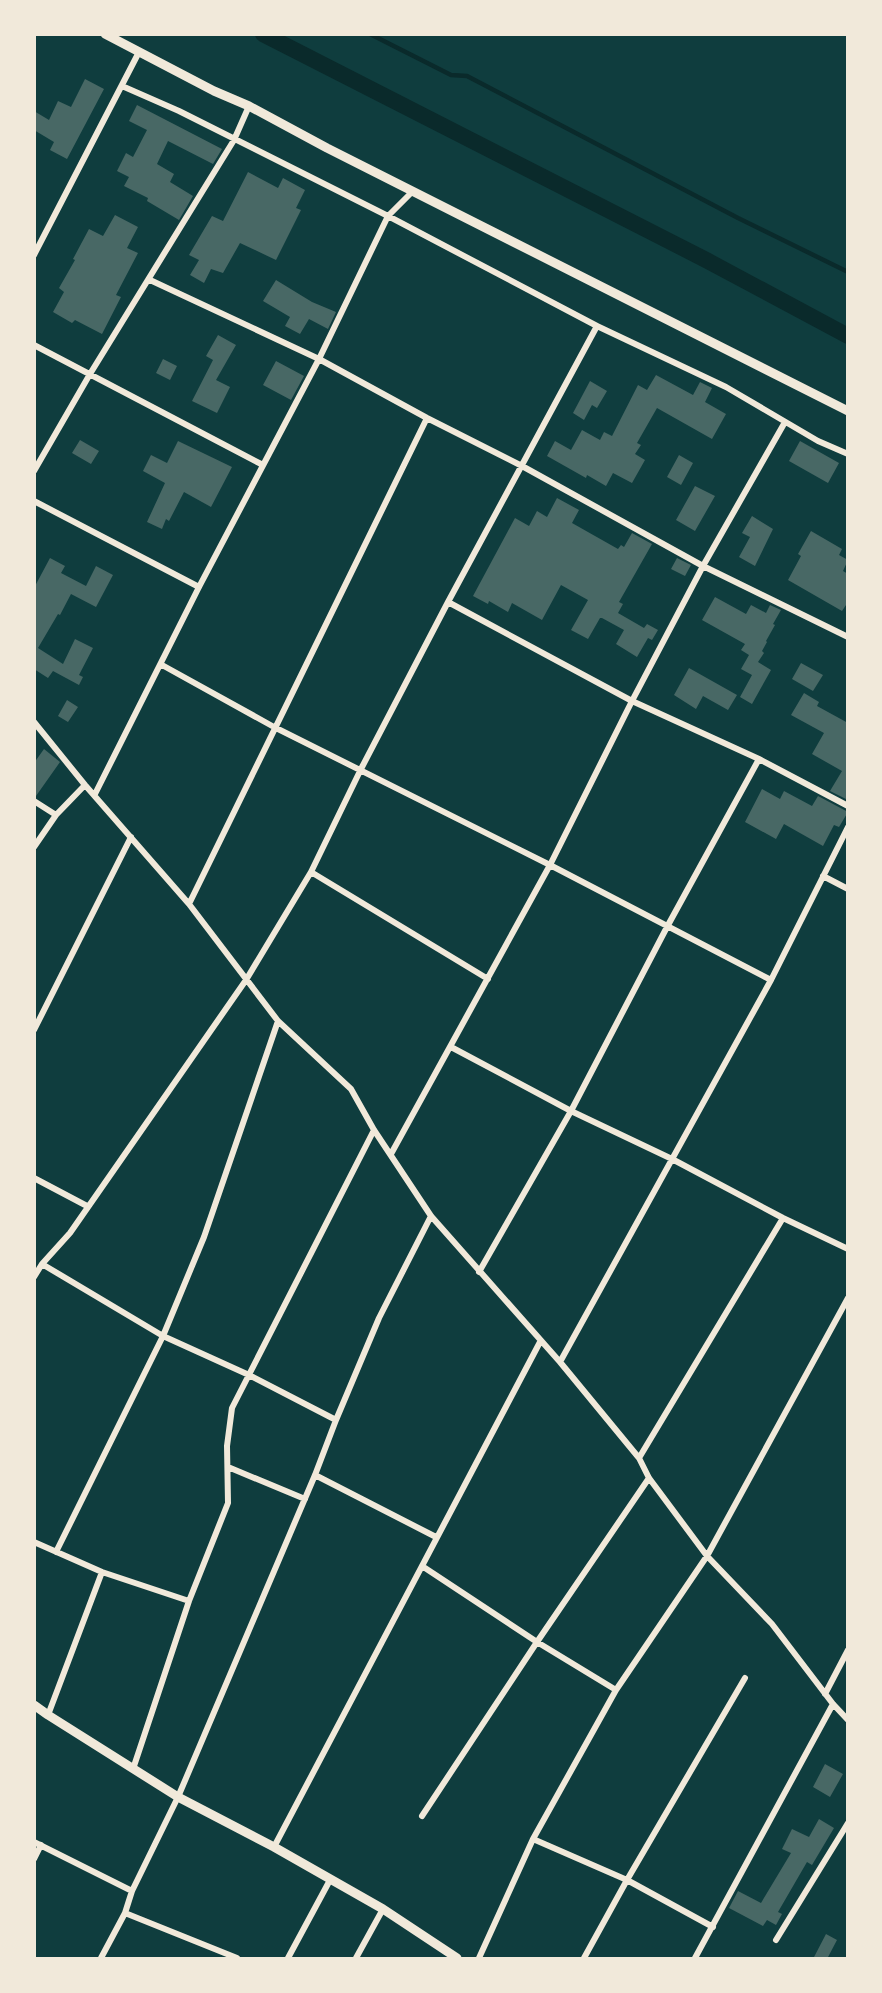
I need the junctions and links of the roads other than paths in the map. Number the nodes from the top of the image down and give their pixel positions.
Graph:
1 (105, 34) edge
2 (139, 52) junction
3 (122, 86) junction
4 (249, 106) junction
5 (234, 140) junction
6 (412, 191) junction
7 (388, 216) junction
8 (34, 255) edge
9 (150, 280) junction
10 (597, 326) junction
11 (34, 345) edge
12 (319, 359) junction
13 (90, 374) junction
14 (848, 411) edge
15 (427, 418) junction
16 (786, 422) junction
17 (848, 454) edge
18 (263, 465) junction
19 (522, 466) junction
20 (34, 471) edge
21 (34, 501) edge
22 (703, 566) junction
23 (199, 587) junction
24 (448, 602) junction
25 (848, 637) edge
26 (162, 665) junction
27 (632, 701) junction
28 (34, 722) edge
29 (274, 727) junction
30 (759, 759) junction
31 (361, 769) junction
32 (85, 785) junction
33 (94, 794) junction
34 (34, 801) edge
35 (848, 806) edge
36 (56, 815) junction
37 (848, 827) edge
38 (131, 837) junction
39 (34, 847) edge
40 (550, 865) junction
41 (311, 872) junction
42 (823, 876) junction
43 (848, 889) edge
44 (189, 904) junction
45 (667, 927) junction
46 (488, 979) junction
47 (246, 980) junction
48 (771, 980) junction
49 (278, 1021) junction
50 (34, 1030) edge
51 (452, 1047) junction
52 (571, 1111) junction
53 (374, 1130) junction
54 (391, 1154) junction
55 (672, 1159) junction
56 (34, 1178) edge
57 (87, 1206) junction
58 (431, 1216) junction
59 (783, 1218) junction
60 (848, 1249) edge
61 (42, 1264) junction
62 (479, 1272) junction
63 (34, 1277) edge
64 (848, 1298) edge
65 (163, 1336) junction
66 (540, 1342) junction
67 (560, 1362) junction
68 (249, 1375) junction
69 (336, 1420) junction
70 (639, 1458) junction
71 (228, 1467) junction
72 (315, 1475) junction
73 (649, 1478) junction
74 (305, 1498) junction
75 (436, 1537) junction
76 (34, 1542) edge
77 (56, 1552) junction
78 (707, 1556) junction
79 (422, 1566) junction
80 (102, 1572) junction
81 (189, 1601) junction
82 (537, 1642) junction
83 (848, 1650) edge
84 (745, 1678) dead end
85 (616, 1690) junction
86 (825, 1694) junction
87 (833, 1704) junction
88 (34, 1705) edge
89 (48, 1716) junction
90 (848, 1720) edge
91 (133, 1769) junction
92 (178, 1797) junction
93 (422, 1816) dead end
94 (848, 1823) edge
95 (533, 1839) junction
96 (38, 1843) edge
97 (274, 1847) junction
98 (34, 1859) edge
99 (330, 1880) junction
100 (627, 1880) junction
101 (132, 1891) junction
102 (383, 1909) junction
103 (124, 1913) junction
104 (713, 1927) junction
105 (776, 1940) dead end
106 (101, 1959) edge
107 (237, 1959) edge
108 (288, 1959) edge
109 (356, 1959) edge
110 (457, 1959) edge
111 (479, 1959) edge
112 (584, 1959) edge
113 (695, 1959) edge

1 - 2 street
2 - 3 street
2 - 4 street
3 - 5 street
3 - 8 street
4 - 5 street
4 - 6 street
5 - 7 street
5 - 9 street
6 - 7 street
6 - 14 street
7 - 10 street
7 - 12 street
9 - 12 street
9 - 13 street
10 - 16 street
10 - 19 street
11 - 13 street
12 - 15 street
12 - 18 street
13 - 18 street
13 - 20 street
15 - 19 street
15 - 29 street
16 - 17 street
16 - 22 street
18 - 23 street
19 - 22 street
19 - 24 street
21 - 23 street
22 - 25 street
22 - 27 street
23 - 26 street
24 - 27 street
24 - 31 street
26 - 29 street
26 - 33 street
27 - 30 street
27 - 40 street
28 - 32 street
29 - 31 street
29 - 44 street
30 - 35 street
30 - 45 street
31 - 40 street
31 - 41 street
32 - 33 street
32 - 36 street
33 - 38 street
34 - 36 street
36 - 39 street
37 - 42 street
38 - 44 street
38 - 50 street
40 - 45 street
40 - 46 street
41 - 46 street
41 - 47 street
42 - 43 street
42 - 48 street
44 - 47 street
45 - 48 street
45 - 52 street
46 - 51 street
47 - 49 street
47 - 57 street
48 - 55 street
49 - 53 street
49 - 65 street
51 - 52 street
51 - 54 street
52 - 55 street
52 - 62 street
53 - 54 street
53 - 68 street
54 - 58 street
55 - 59 street
55 - 67 street
56 - 57 street
57 - 61 street
58 - 62 street
58 - 69 street
59 - 60 street
59 - 70 street
61 - 63 street
61 - 65 street
62 - 66 street
64 - 78 street
65 - 68 street
65 - 77 street
66 - 67 street
66 - 75 street
67 - 70 street
68 - 69 street
68 - 71 street
69 - 72 street
70 - 73 street
71 - 74 street
71 - 81 street
72 - 74 street
72 - 75 street
73 - 78 street
73 - 82 street
74 - 92 street
75 - 79 street
76 - 77 street
77 - 80 street
78 - 85 street
78 - 86 street
79 - 82 street
79 - 97 street
80 - 81 street
80 - 89 street
81 - 91 street
82 - 85 street
82 - 93 street
83 - 86 street
84 - 100 street
85 - 95 street
86 - 87 street
87 - 90 street
87 - 104 street
88 - 89 street
89 - 91 street
91 - 92 street
92 - 97 street
92 - 101 street
94 - 105 street
95 - 100 street
95 - 111 street
96 - 98 street
96 - 101 street
97 - 99 street
99 - 102 street
99 - 108 street
100 - 104 street
100 - 112 street
101 - 103 street
102 - 109 street
102 - 110 street
103 - 106 street
103 - 107 street
104 - 113 street

